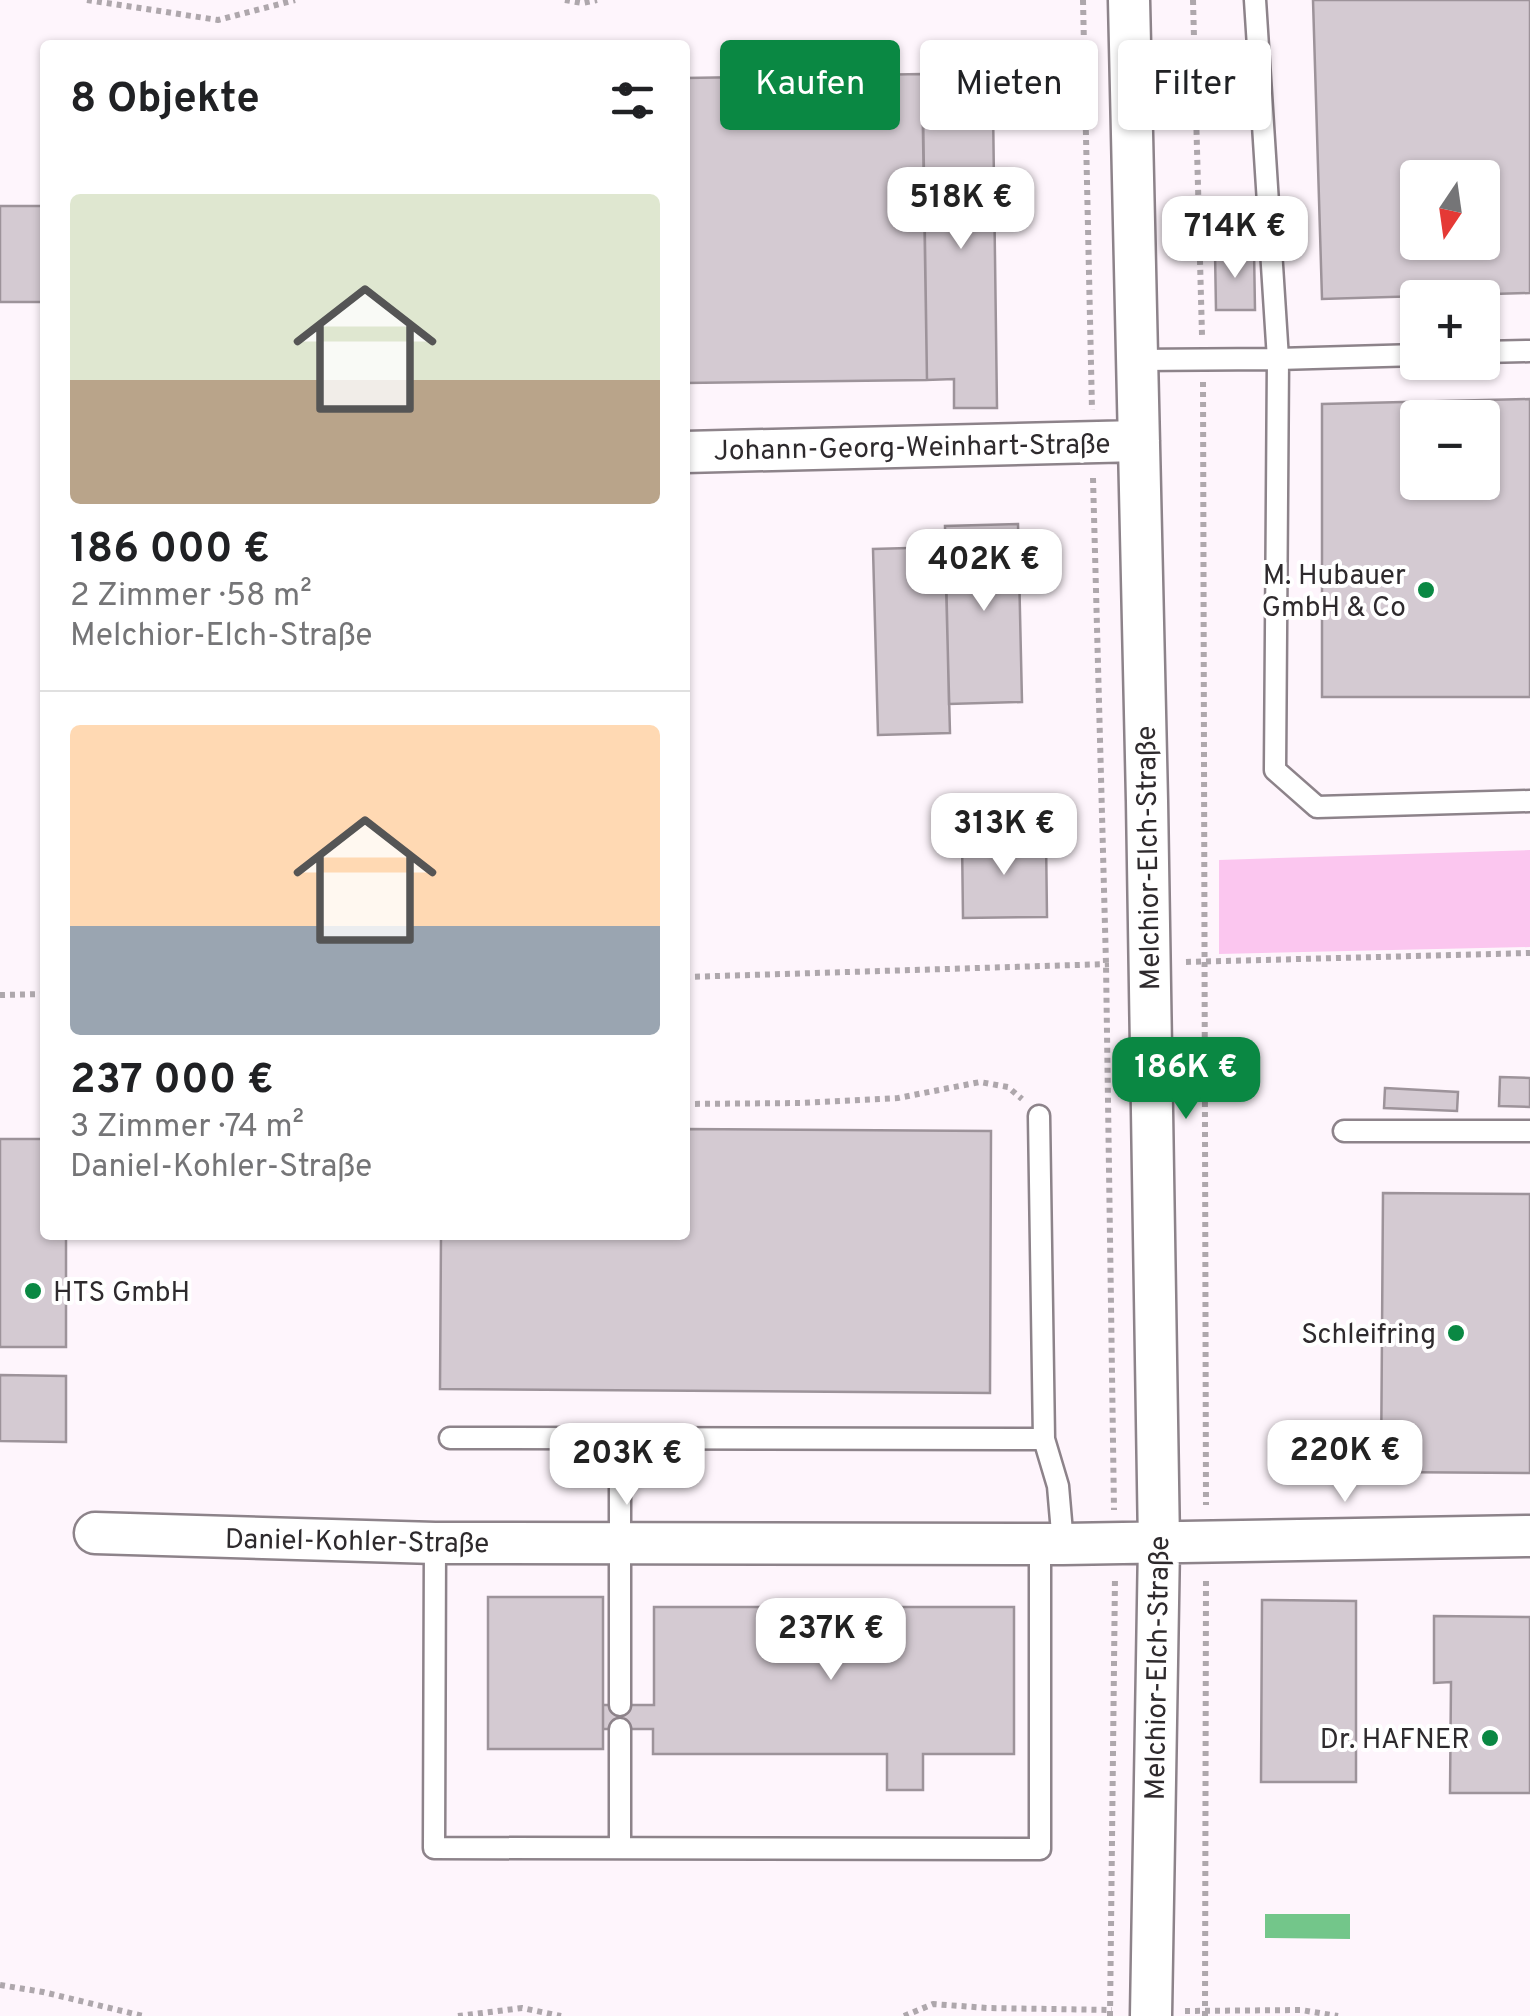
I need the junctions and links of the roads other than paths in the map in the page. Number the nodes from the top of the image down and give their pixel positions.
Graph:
1 (1129, 0) edge
2 (1254, 0) edge
3 (1530, 351) edge
4 (1500, 352) edge
5 (1400, 355) edge
6 (1278, 359) junction
7 (1136, 360) junction
8 (1139, 441) junction
9 (690, 452) edge
10 (1530, 801) edge
11 (1039, 1116) road end
12 (1344, 1131) dead end
13 (1530, 1131) edge
14 (450, 1438) dead end
15 (620, 1439) junction
16 (1044, 1439) junction
17 (95, 1533) dead end
18 (1530, 1536) edge
19 (434, 1542) junction
20 (620, 1543) junction
21 (1052, 1544) junction
22 (1159, 1544) junction
23 (620, 1705) dead end
24 (620, 1729) dead end
25 (620, 1848) junction
26 (1150, 2016) edge

1 - 7 street, Melchior-Elch-Straße
2 - 6 lane
3 - 4 lane
5 - 6 lane
6 - 7 lane
6 - 10 lane
7 - 8 street, Melchior-Elch-Straße
8 - 9 street, Johann-Georg-Weinhart-Straße
8 - 22 street, Melchior-Elch-Straße
11 - 16 lane
12 - 13 lane
14 - 15 lane
15 - 16 lane
15 - 20 lane
16 - 21 lane
17 - 19 street, Daniel-Kohler-Straße
18 - 22 street, Daniel-Kohler-Straße
19 - 20 street, Daniel-Kohler-Straße
19 - 25 lane
20 - 21 street, Daniel-Kohler-Straße
20 - 23 lane
21 - 22 street, Daniel-Kohler-Straße
21 - 25 lane
22 - 26 street, Melchior-Elch-Straße
24 - 25 lane

